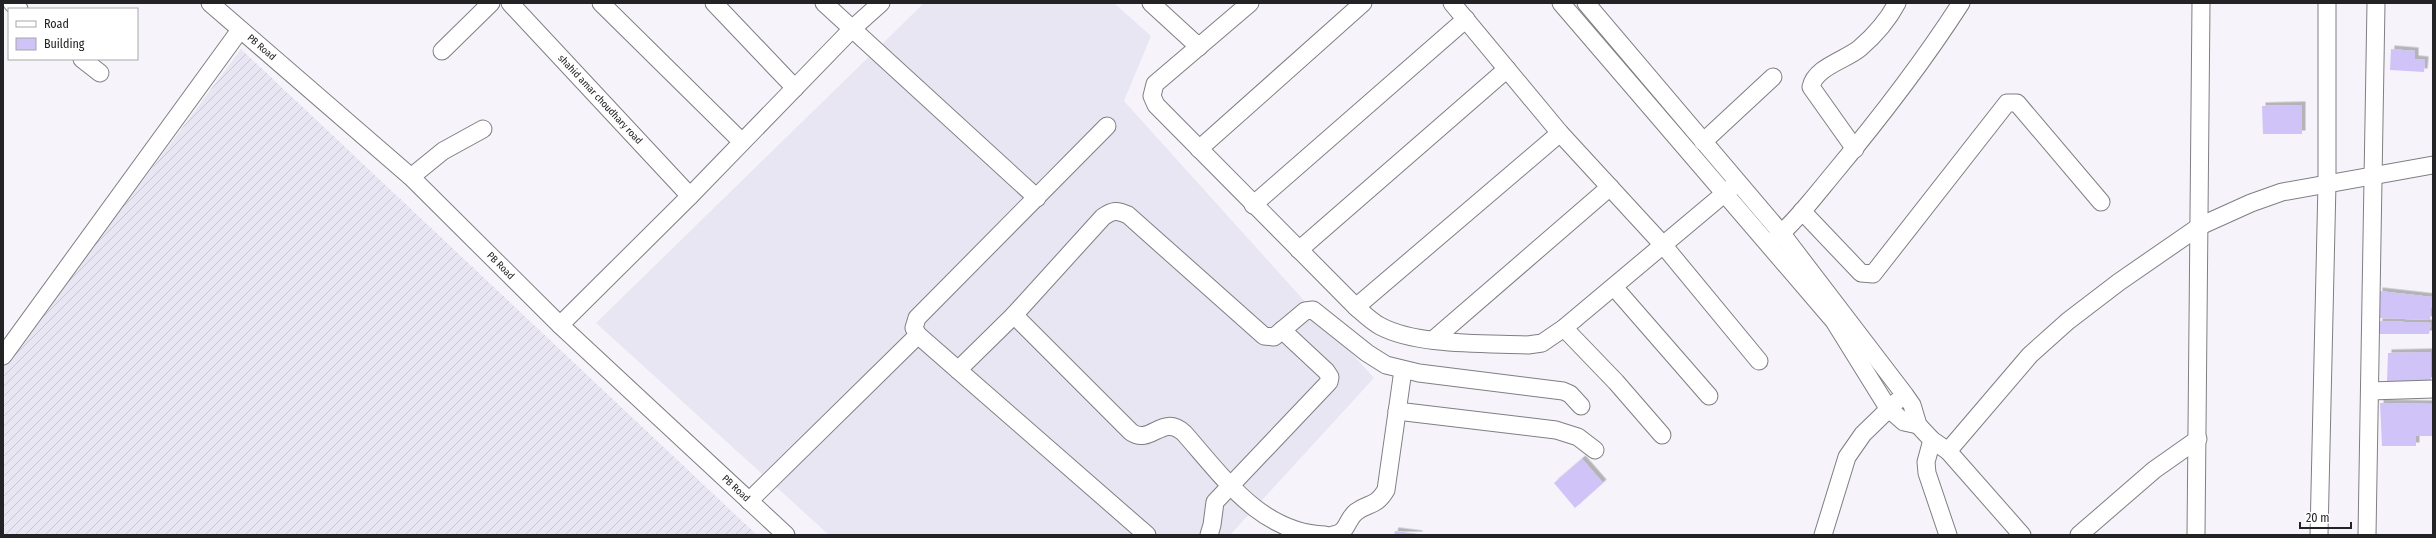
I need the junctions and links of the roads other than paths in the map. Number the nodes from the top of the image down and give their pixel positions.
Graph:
1 (210, 3) edge
2 (491, 3) edge
3 (510, 3) edge
4 (601, 3) edge
5 (714, 3) edge
6 (824, 3) edge
7 (881, 3) edge
8 (1151, 3) edge
9 (1250, 3) edge
10 (1363, 3) edge
11 (1452, 3) edge
12 (1560, 3) edge
13 (1586, 3) edge
14 (1897, 3) edge
15 (1961, 3) edge
16 (2201, 3) edge
17 (2327, 3) edge
18 (2376, 3) edge
19 (1466, 19) junction
20 (852, 29) junction
21 (240, 30) junction
22 (1199, 47) junction
23 (442, 51) dead end
24 (1632, 58) junction
25 (83, 60) edge
26 (1507, 69) junction
27 (1617, 69) junction
28 (100, 73) dead end
29 (1773, 77) dead end
30 (796, 88) junction
31 (1688, 124) junction
32 (1107, 126) dead end
33 (483, 129) dead end
34 (1560, 133) junction
35 (1676, 137) junction
36 (742, 142) junction
37 (1703, 142) junction
38 (1199, 149) junction
39 (1855, 149) junction
40 (2433, 166) edge
41 (2375, 176) junction
42 (411, 177) junction
43 (1737, 183) junction
44 (2327, 183) junction
45 (1610, 187) junction
46 (1724, 194) junction
47 (690, 196) junction
48 (1037, 198) junction
49 (2101, 202) dead end
50 (1253, 205) junction
51 (1802, 211) junction
52 (2200, 226) junction
53 (1782, 234) junction
54 (1664, 246) junction
55 (1768, 246) junction
56 (1299, 250) junction
57 (1614, 287) junction
58 (1356, 307) junction
59 (1014, 315) junction
60 (560, 325) junction
61 (1564, 328) junction
62 (1282, 330) junction
63 (918, 335) junction
64 (1433, 340) junction
65 (3, 356) edge
66 (1759, 361) dead end
67 (958, 370) junction
68 (1403, 370) junction
69 (2433, 389) edge
70 (2370, 391) junction
71 (1905, 395) junction
72 (1709, 396) dead end
73 (1581, 406) dead end
74 (1888, 408) junction
75 (1397, 411) junction
76 (1918, 425) junction
77 (1662, 434) dead end
78 (2198, 439) junction
79 (1932, 440) junction
80 (1595, 450) dead end
81 (1948, 451) junction
82 (1230, 485) junction
83 (749, 501) junction
84 (786, 535) edge
85 (1147, 535) edge
86 (1209, 535) edge
87 (1325, 535) edge
88 (1333, 535) edge
89 (1823, 535) edge
90 (1948, 535) edge
91 (2022, 535) edge
92 (2079, 535) edge
93 (2196, 535) edge
94 (2319, 535) edge
95 (2367, 535) edge

1 - 21 street, PB Road
2 - 23 street
3 - 47 street, shahid amar choudhary road
4 - 36 street
5 - 30 street
6 - 20 street
7 - 20 street
8 - 22 street
9 - 22 street
10 - 38 street
11 - 19 street
12 - 27 street
13 - 24 street
14 - 39 street
15 - 39 street
16 - 52 street
17 - 44 street
18 - 41 street
19 - 26 street
19 - 50 street
20 - 30 street
20 - 48 street
21 - 42 street, PB Road
21 - 65 street
22 - 38 street
24 - 27 street
24 - 31 street
25 - 28 street
26 - 34 street
26 - 56 street
27 - 35 street
29 - 37 street
30 - 36 street
31 - 35 street
31 - 37 street
32 - 48 street
33 - 42 street
34 - 45 street
34 - 58 street
35 - 46 street
36 - 47 street
37 - 43 street
38 - 50 street
39 - 51 street
40 - 41 street
41 - 44 street
41 - 70 street
42 - 60 street, PB Road
43 - 46 street
43 - 53 street
44 - 52 street
44 - 94 street
45 - 54 street
45 - 64 street
46 - 54 street
46 - 55 street
47 - 60 street
48 - 63 street
49 - 51 street
50 - 56 street
51 - 53 street
52 - 78 street
52 - 81 street
53 - 55 street
53 - 71 street
54 - 57 street
54 - 66 street
55 - 74 street
56 - 58 street
57 - 61 street
57 - 72 street
58 - 64 street
59 - 62 street
59 - 67 street
59 - 82 street
60 - 83 street, PB Road
61 - 64 street
61 - 77 street
62 - 68 street
62 - 82 street
63 - 67 street
63 - 83 street
67 - 85 street
68 - 73 street
68 - 75 street
69 - 70 street
70 - 95 street
71 - 74 street
71 - 76 street
74 - 76 street
74 - 89 street
75 - 80 street
75 - 88 street
76 - 79 street
78 - 92 street
78 - 93 street
79 - 81 street
79 - 90 street
81 - 91 street
82 - 86 street
82 - 87 street
83 - 84 street, PB Road

